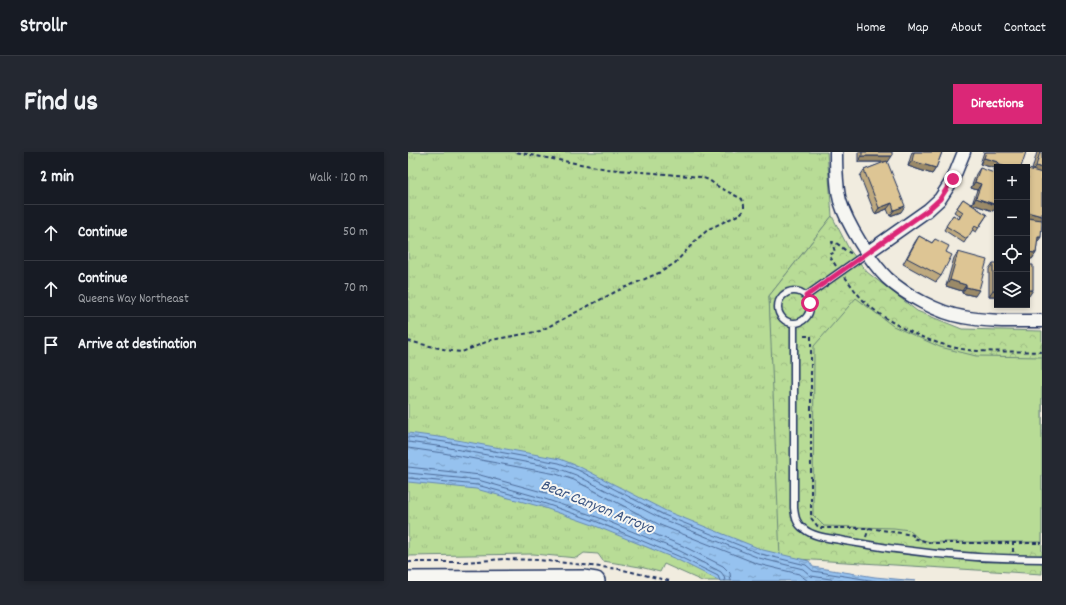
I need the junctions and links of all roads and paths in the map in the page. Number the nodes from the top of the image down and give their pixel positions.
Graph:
1 (515, 152) edge
2 (836, 152) edge
3 (964, 152) edge
4 (867, 252) junction
5 (851, 253) dead end
6 (840, 271) junction
7 (806, 296) junction
8 (1042, 321) edge
9 (794, 323) junction
10 (804, 336) dead end
11 (408, 341) edge
12 (1042, 352) edge
13 (1014, 543) junction
14 (1042, 543) edge
15 (1013, 552) dead end
16 (1042, 559) edge
17 (408, 580) edge
18 (525, 580) edge
19 (596, 581) edge

1 - 11 path
2 - 4 street
3 - 4 street
4 - 6 lane
4 - 8 street
5 - 6 path
6 - 7 lane
6 - 12 path
7 - 9 lane
7 - 9 lane
9 - 16 lane
10 - 13 path
13 - 14 path
13 - 15 path
17 - 18 street
18 - 19 street

